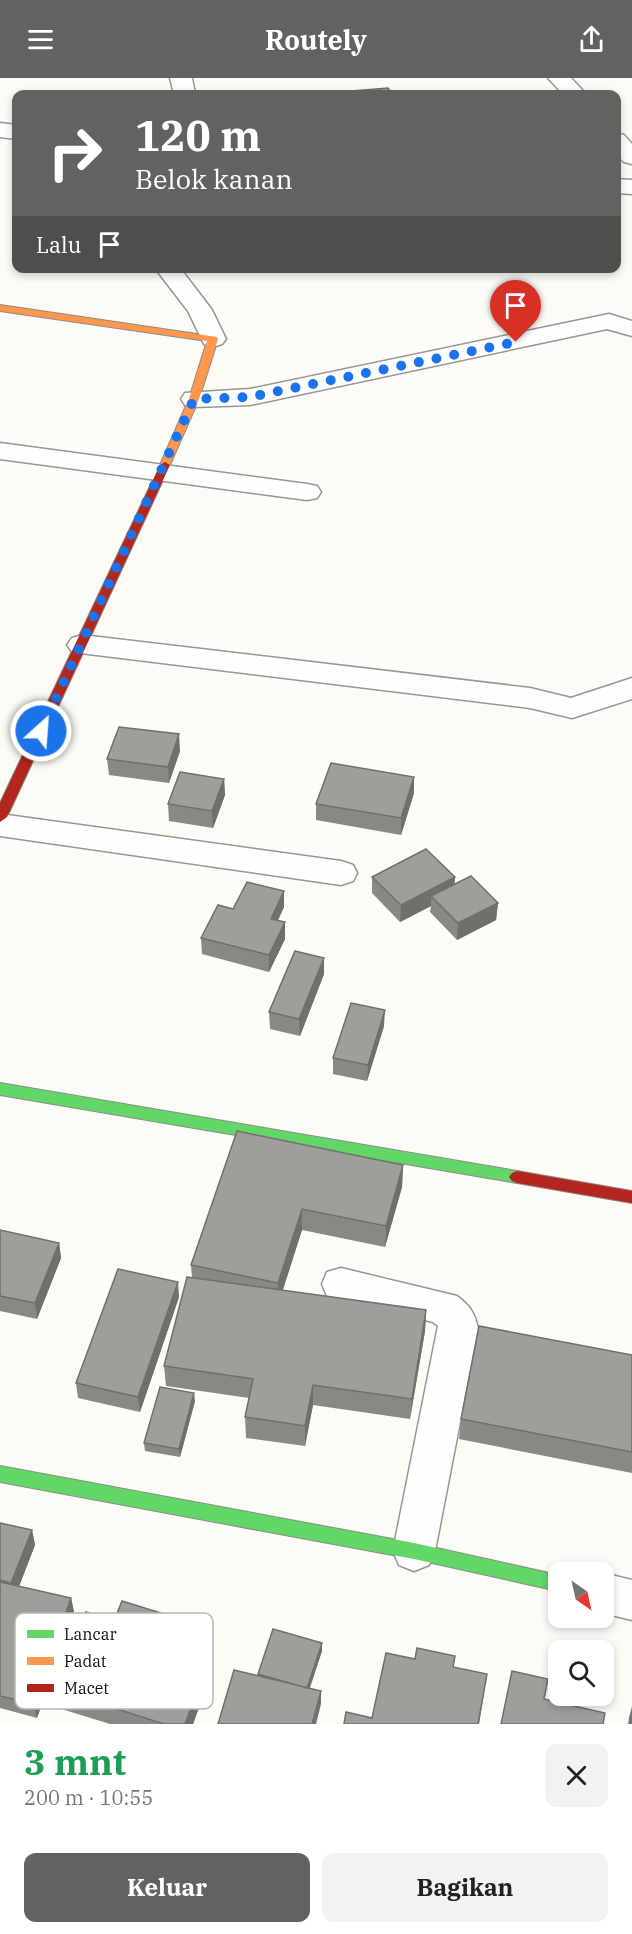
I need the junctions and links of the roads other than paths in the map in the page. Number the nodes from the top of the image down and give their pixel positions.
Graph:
1 (560, 78) edge
2 (571, 90) edge
3 (621, 146) edge
4 (632, 158) edge
5 (171, 273) edge
6 (0, 308) edge
7 (632, 329) edge
8 (213, 339) junction
9 (194, 399) junction
10 (0, 451) edge
11 (162, 473) junction
12 (307, 492) dead end
13 (82, 645) junction
14 (632, 688) edge
15 (0, 817) edge
16 (0, 825) edge
17 (341, 873) dead end
18 (0, 1089) edge
19 (632, 1197) edge
20 (341, 1284) dead end
21 (0, 1474) edge
22 (414, 1551) junction
23 (548, 1581) edge
24 (614, 1596) edge
25 (632, 1600) edge

1 - 2 street
3 - 4 street
5 - 8 street
6 - 8 street
7 - 9 street
8 - 9 street
9 - 11 street
10 - 11 street
11 - 12 street
11 - 13 street
13 - 14 street
13 - 15 street
16 - 17 street
18 - 19 street
20 - 22 street
21 - 22 street
22 - 23 street
24 - 25 street

